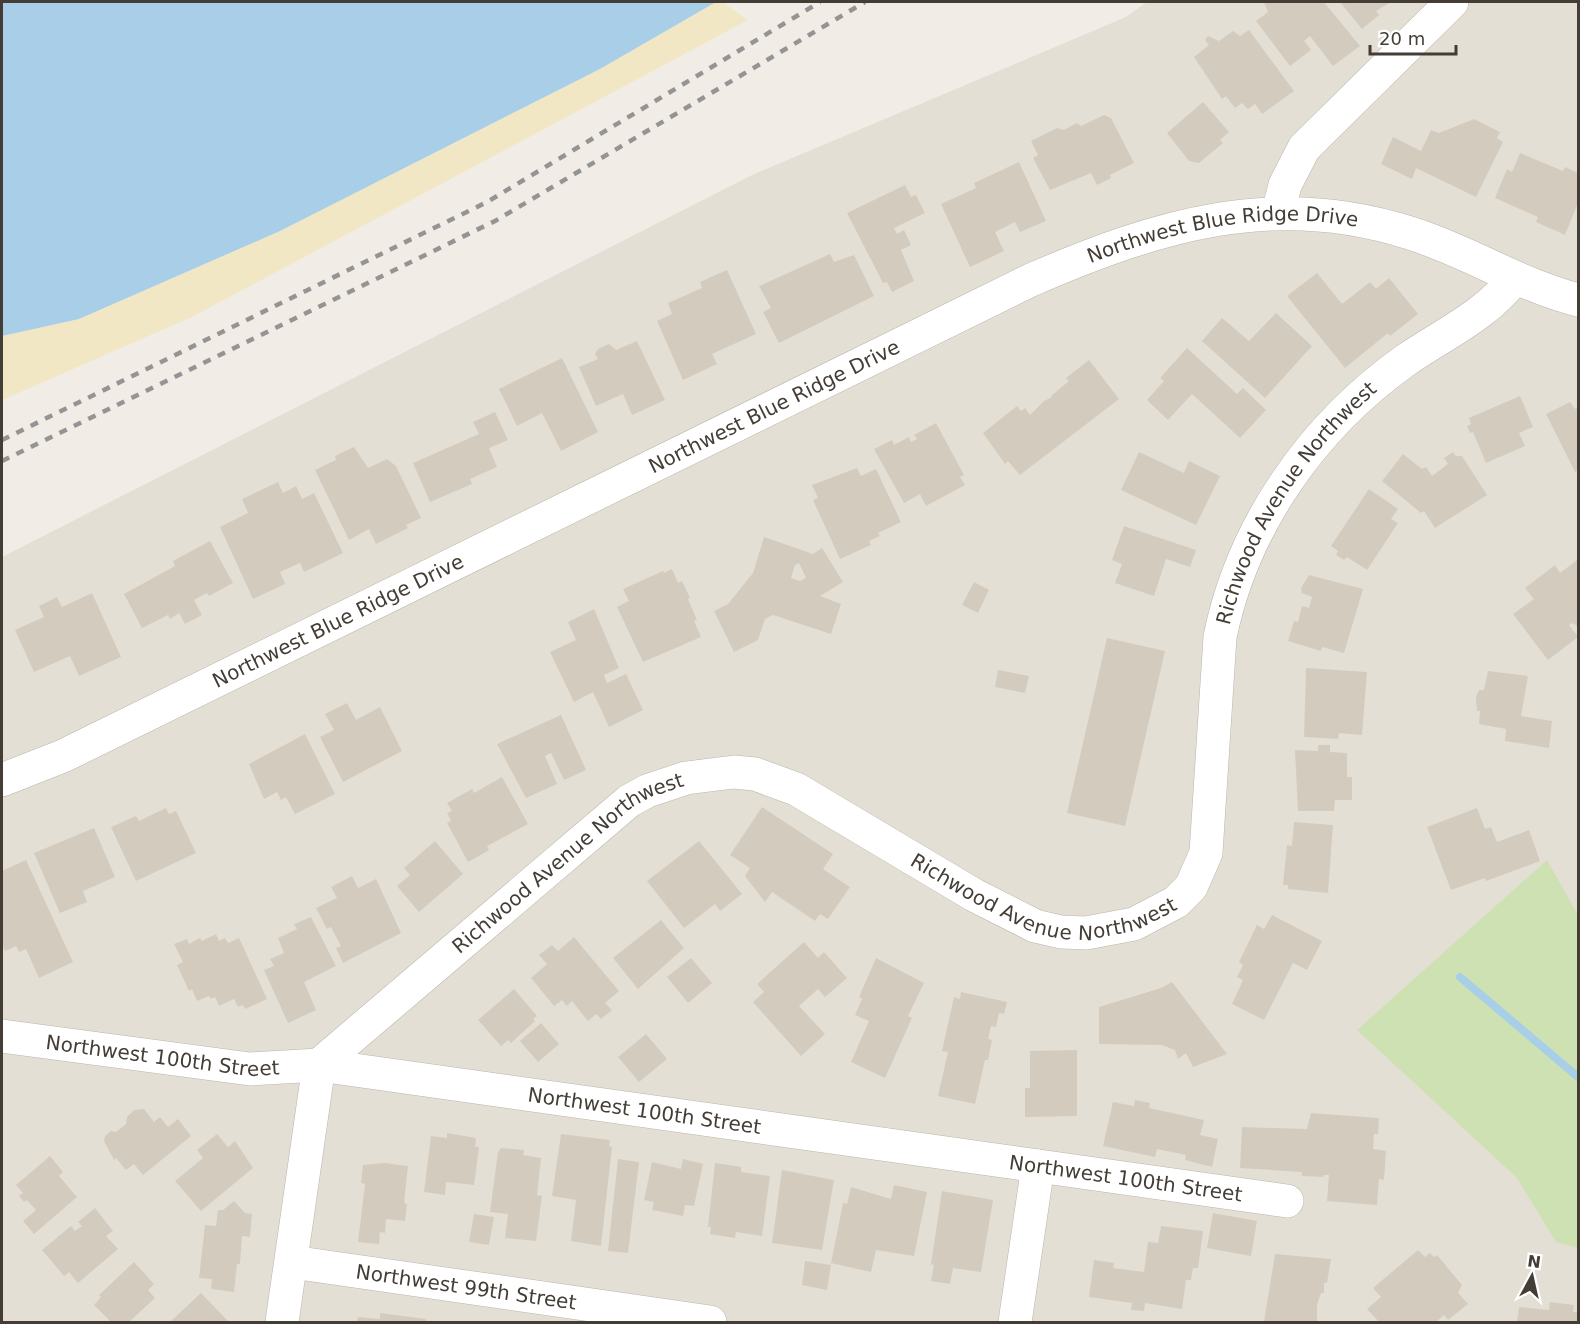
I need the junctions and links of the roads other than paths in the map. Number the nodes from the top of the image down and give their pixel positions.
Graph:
1 (1452, 2) edge
2 (1278, 213) junction
3 (1514, 279) junction
4 (1578, 300) edge
5 (2, 780) edge
6 (2, 1036) edge
7 (319, 1065) junction
8 (1038, 1167) junction
9 (1287, 1201) dead end
10 (292, 1262) junction
11 (282, 1323) edge
12 (710, 1323) edge
13 (1015, 1323) edge

1 - 2 street
2 - 3 street, Northwest Blue Ridge Drive
2 - 5 street, Northwest Blue Ridge Drive
3 - 4 street, Northwest Blue Ridge Drive
3 - 7 street, Richwood Avenue Northwest
6 - 7 street, Northwest 100th Street
7 - 8 street, Northwest 100th Street
7 - 10 street
8 - 9 street, Northwest 100th Street
8 - 13 street
10 - 11 street
10 - 12 street, Northwest 99th Street

